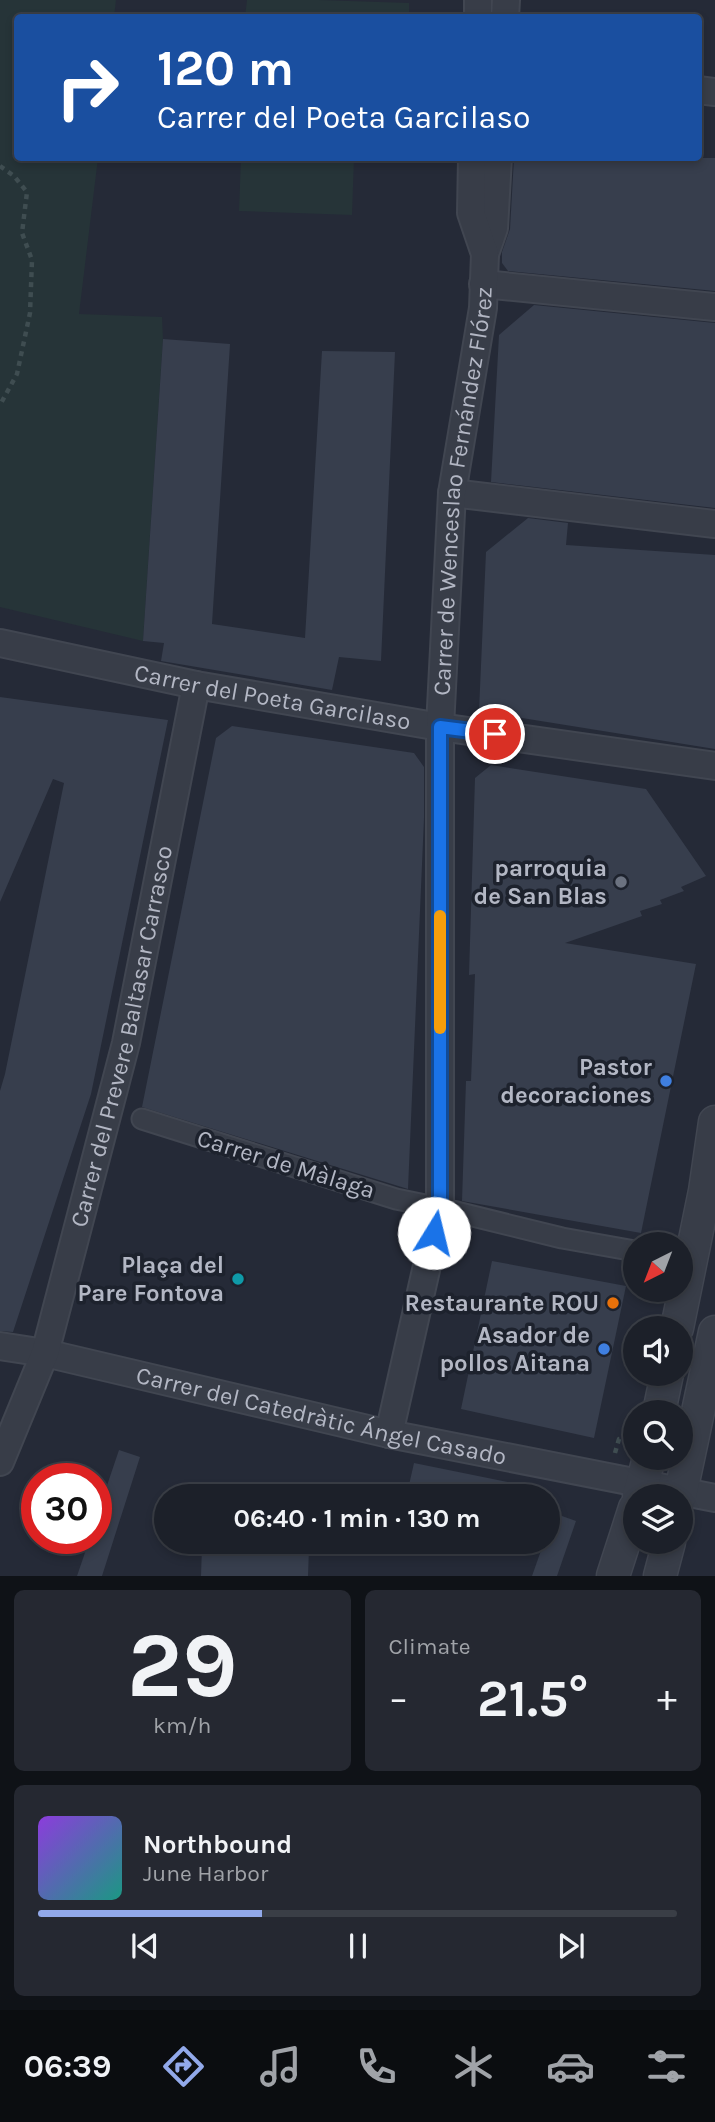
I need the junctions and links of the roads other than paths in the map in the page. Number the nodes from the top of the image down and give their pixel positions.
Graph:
1 (472, 161) edge
2 (498, 161) edge
3 (485, 254) junction
4 (483, 284) junction
5 (715, 307) edge
6 (452, 493) junction
7 (715, 524) edge
8 (0, 643) edge
9 (196, 685) junction
10 (440, 727) junction
11 (715, 766) edge
12 (142, 1119) dead end
13 (714, 1138) edge
14 (440, 1208) junction
15 (693, 1232) edge
16 (623, 1249) edge
17 (715, 1332) edge
18 (0, 1346) edge
19 (45, 1353) junction
20 (389, 1434) junction
21 (0, 1462) edge
22 (632, 1484) edge
23 (683, 1484) edge
24 (693, 1495) edge
25 (715, 1498) edge
26 (623, 1545) edge
27 (665, 1554) edge
28 (613, 1576) edge
29 (660, 1576) edge

1 - 3 street, Carrer de Wenceslao Fernández Flórez
2 - 3 street, Carrer de Wenceslao Fernández Flórez
3 - 4 street, Carrer de Wenceslao Fernández Flórez
4 - 5 street
4 - 6 street, Carrer de Wenceslao Fernández Flórez
6 - 7 street
6 - 10 street, Carrer de Wenceslao Fernández Flórez
8 - 9 street, Carrer del Poeta Garcilaso
9 - 10 street, Carrer del Poeta Garcilaso
9 - 19 street, Carrer del Prevere Baltasar Carrasco
10 - 11 street, Carrer del Poeta Garcilaso
10 - 14 street, Carrer de Wenceslao Fernández Flórez
12 - 14 street, Carrer de Màlaga
13 - 15 street
14 - 16 street, Carrer de Màlaga
14 - 20 street, Carrer de Wenceslao Fernández Flórez
17 - 23 street
18 - 19 street, Carrer del Catedràtic Ángel Casado
19 - 20 street, Carrer del Catedràtic Ángel Casado
19 - 21 street, Carrer del Prevere Baltasar Carrasco
20 - 22 street, Carrer del Catedràtic Ángel Casado
24 - 25 street, Carrer del Catedràtic Ángel Casado
26 - 28 street
27 - 29 street

